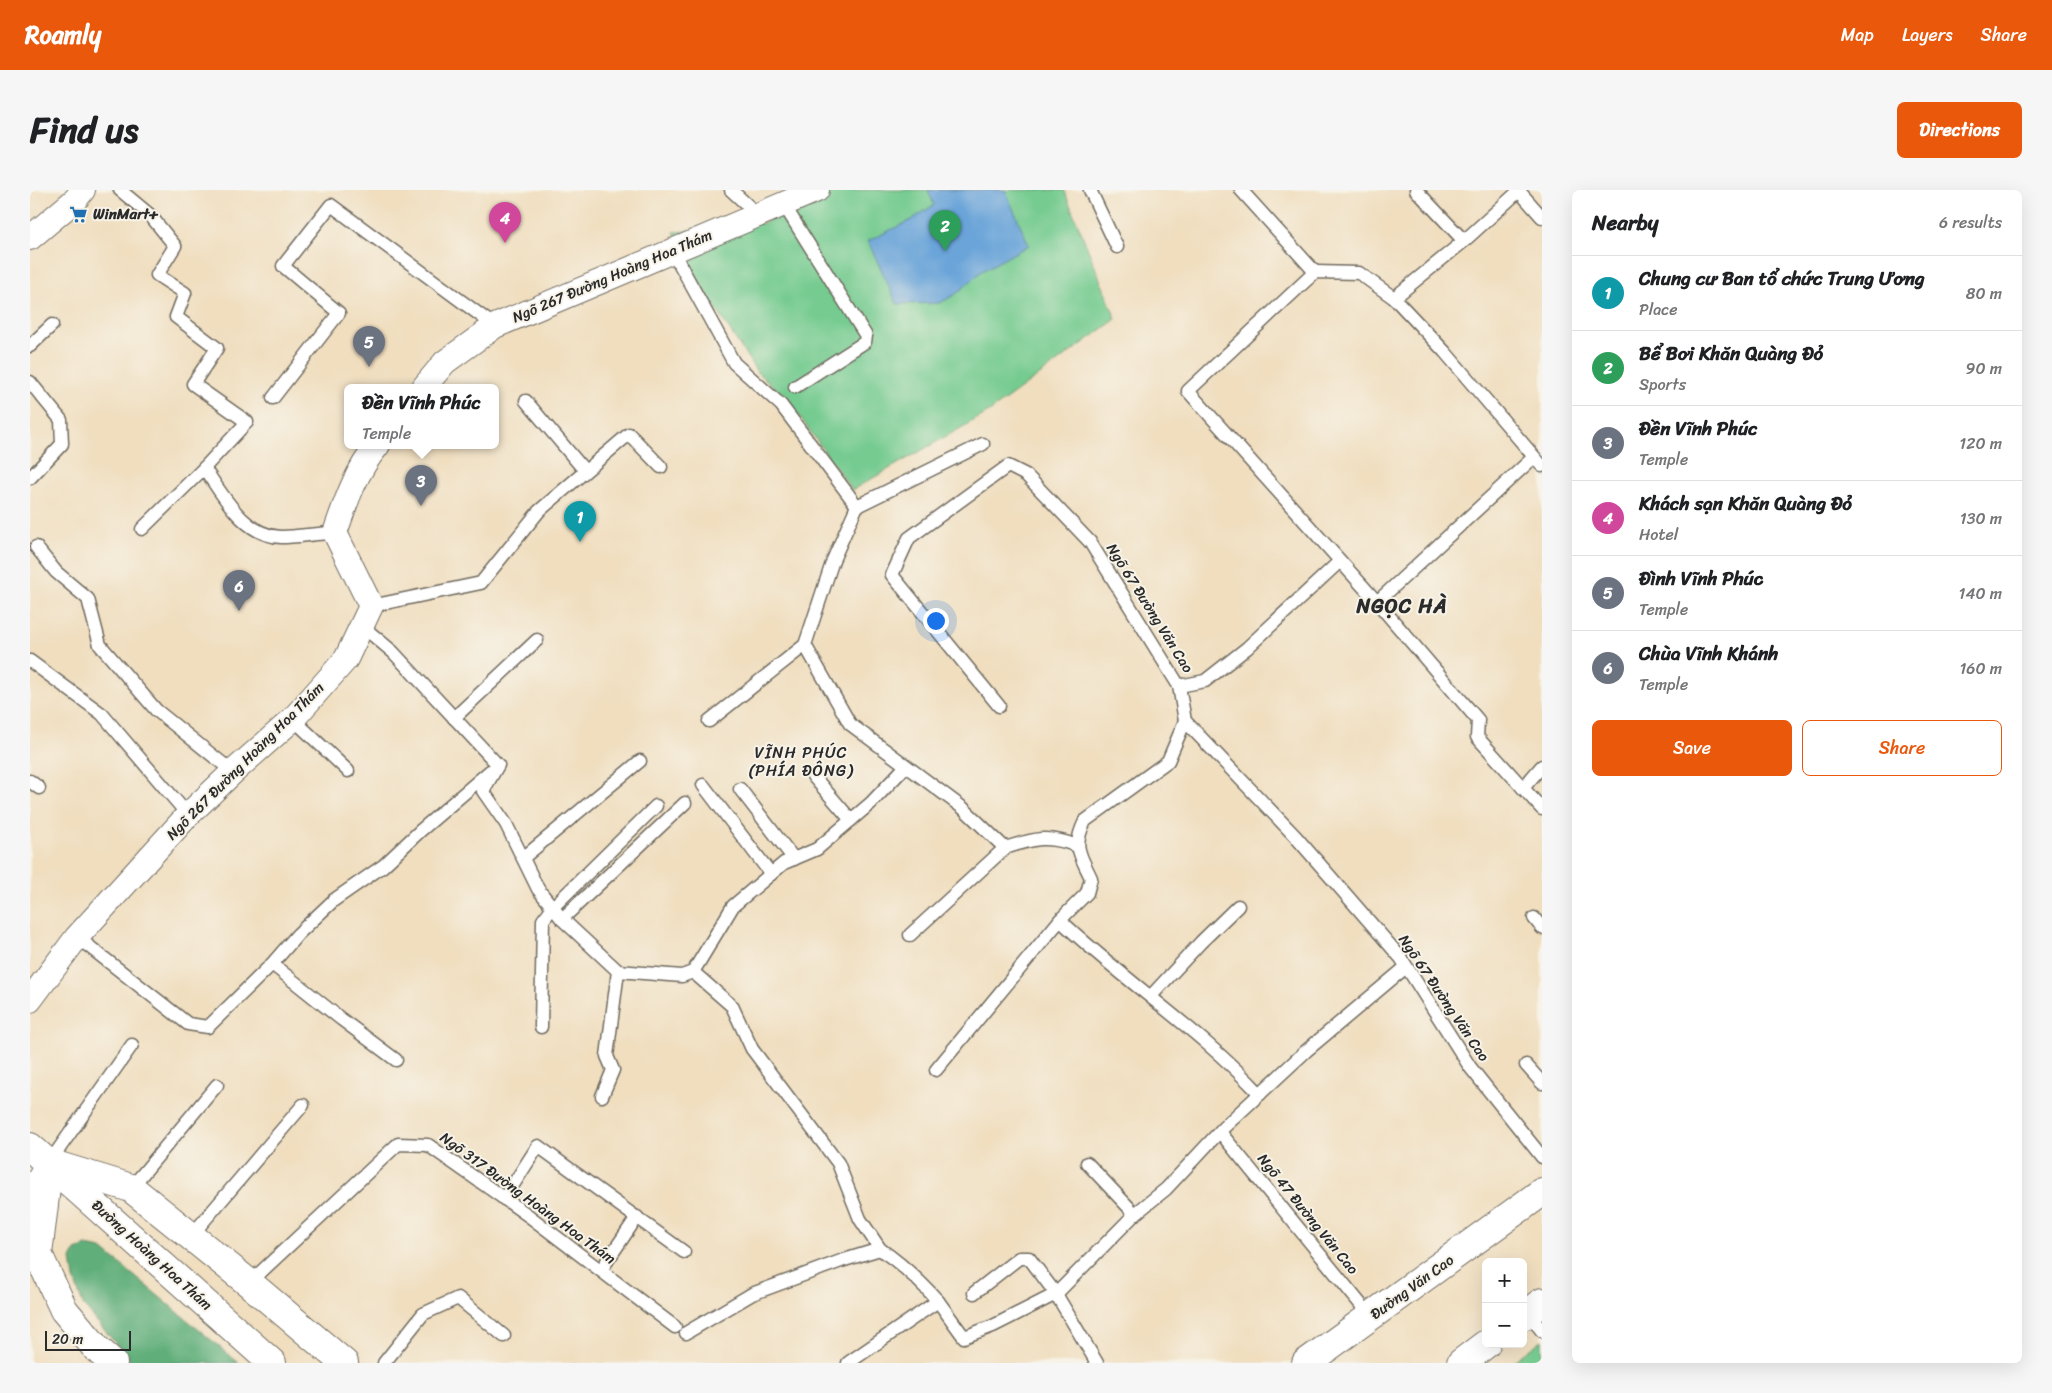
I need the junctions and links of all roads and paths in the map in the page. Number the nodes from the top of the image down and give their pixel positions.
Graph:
1 (82, 190) edge
2 (120, 190) edge
3 (731, 190) edge
4 (817, 190) edge
5 (1090, 190) edge
6 (1241, 190) edge
7 (1416, 190) edge
8 (1519, 191) edge
9 (784, 205) junction
10 (756, 214) junction
11 (1542, 217) edge
12 (30, 238) edge
13 (1464, 241) junction
14 (1117, 247) dead end
15 (672, 250) junction
16 (1315, 272) junction
17 (1394, 298) junction
18 (52, 325) dead end
19 (495, 326) junction
20 (30, 346) edge
21 (30, 382) edge
22 (427, 384) edge
23 (795, 387) dead end
24 (273, 398) dead end
25 (526, 401) dead end
26 (983, 444) dead end
27 (375, 449) edge
28 (1538, 462) edge
29 (661, 467) dead end
30 (204, 468) junction
31 (586, 471) junction
32 (30, 478) edge
33 (857, 506) junction
34 (142, 529) dead end
35 (335, 533) junction
36 (36, 547) dead end
37 (1340, 561) junction
38 (1377, 602) junction
39 (366, 616) junction
40 (537, 640) dead end
41 (805, 646) junction
42 (30, 661) edge
43 (1179, 686) junction
44 (998, 706) dead end
45 (454, 718) junction
46 (293, 719) junction
47 (709, 721) dead end
48 (1185, 722) junction
49 (640, 761) dead end
50 (498, 765) junction
51 (906, 766) junction
52 (1542, 766) edge
53 (233, 772) junction
54 (348, 772) dead end
55 (812, 776) dead end
56 (703, 785) dead end
57 (1523, 788) junction
58 (740, 789) dead end
59 (685, 802) dead end
60 (656, 806) dead end
61 (1542, 809) edge
62 (188, 815) junction
63 (851, 820) junction
64 (1077, 846) junction
65 (1005, 848) junction
66 (523, 858) junction
67 (794, 859) junction
68 (772, 874) junction
69 (1238, 906) dead end
70 (553, 907) junction
71 (562, 919) junction
72 (1060, 920) junction
73 (910, 935) dead end
74 (77, 938) junction
75 (272, 964) junction
76 (1406, 967) junction
77 (618, 971) junction
78 (693, 972) junction
79 (1151, 996) junction
80 (30, 1000) edge
81 (541, 1027) dead end
82 (132, 1045) dead end
83 (396, 1060) dead end
84 (1526, 1065) dead end
85 (936, 1070) dead end
86 (1542, 1083) edge
87 (217, 1085) dead end
88 (1260, 1094) junction
89 (602, 1096) dead end
90 (303, 1105) dead end
91 (1220, 1132) junction
92 (40, 1155) edge
93 (1542, 1157) edge
94 (1087, 1163) dead end
95 (131, 1188) junction
96 (1542, 1192) edge
97 (30, 1193) edge
98 (504, 1199) junction
99 (1135, 1214) junction
100 (637, 1217) junction
101 (191, 1236) junction
102 (880, 1248) junction
103 (684, 1252) dead end
104 (601, 1270) junction
105 (249, 1283) junction
106 (974, 1293) dead end
107 (1056, 1294) junction
108 (938, 1301) junction
109 (1370, 1317) junction
110 (504, 1336) dead end
111 (1482, 1347) edge
112 (113, 1363) edge
113 (272, 1363) edge
114 (344, 1363) edge
115 (384, 1363) edge
116 (848, 1363) edge
117 (1097, 1363) edge
118 (1306, 1363) edge
119 (1461, 1363) edge

1 - 12 street
2 - 30 lane
3 - 10 lane
4 - 9 street, Ngõ 267 Đường Hoàng Hoa Thám
5 - 14 lane
6 - 16 lane
7 - 13 lane
8 - 11 lane
8 - 13 lane
9 - 10 street, Ngõ 267 Đường Hoàng Hoa Thám
9 - 23 lane
10 - 15 street, Ngõ 267 Đường Hoàng Hoa Thám
13 - 17 lane
15 - 19 street, Ngõ 267 Đường Hoàng Hoa Thám
15 - 33 lane
16 - 17 lane
16 - 37 lane
17 - 28 lane
18 - 20 lane
19 - 22 street, Ngõ 267 Đường Hoàng Hoa Thám
19 - 24 lane
21 - 32 lane
25 - 31 lane
26 - 33 lane
27 - 35 street
28 - 38 lane
29 - 31 lane
30 - 34 lane
30 - 35 lane
31 - 39 lane
33 - 41 lane
35 - 39 street
36 - 53 lane
37 - 38 lane
37 - 43 lane
38 - 57 lane
39 - 45 lane
39 - 46 street, Ngõ 267 Đường Hoàng Hoa Thám
40 - 45 lane
41 - 47 lane
41 - 51 lane
42 - 62 lane
43 - 44 lane, Ngõ 67 Đường Văn Cao
43 - 48 lane, Ngõ 67 Đường Văn Cao
45 - 50 lane
46 - 53 street, Ngõ 267 Đường Hoàng Hoa Thám
46 - 54 lane
48 - 64 lane
48 - 76 lane, Ngõ 67 Đường Văn Cao
49 - 66 lane
50 - 66 lane
50 - 75 lane
51 - 63 lane
51 - 65 lane
52 - 57 lane
53 - 62 street, Ngõ 267 Đường Hoàng Hoa Thám
55 - 63 lane
56 - 68 lane
57 - 61 lane
58 - 67 lane
59 - 71 lane
60 - 70 lane
62 - 74 street, Ngõ 267 Đường Hoàng Hoa Thám
63 - 67 lane
64 - 65 lane
64 - 72 lane
65 - 73 lane
66 - 70 lane
67 - 68 lane
68 - 78 lane
69 - 79 lane
70 - 71 lane
70 - 81 lane
71 - 77 lane
72 - 79 lane
72 - 85 lane
74 - 75 lane
74 - 80 street, Ngõ 267 Đường Hoàng Hoa Thám
75 - 83 lane
76 - 88 lane
76 - 93 lane, Ngõ 67 Đường Văn Cao
77 - 78 lane
77 - 89 lane
78 - 102 lane
79 - 88 lane
82 - 92 lane
84 - 86 lane
87 - 95 lane
88 - 91 lane
90 - 101 lane
91 - 99 lane
91 - 109 lane, Ngõ 47 Đường Văn Cao
92 - 95 main road
92 - 97 street
92 - 112 main road
92 - 113 main road, Đường Hoàng Hoa Thám
94 - 99 lane
95 - 101 main road
96 - 109 main road, Đường Văn Cao
98 - 100 lane
98 - 104 lane, Ngõ 317 Đường Hoàng Hoa Thám
98 - 105 lane, Ngõ 317 Đường Hoàng Hoa Thám
99 - 107 lane
100 - 103 lane
100 - 104 lane
101 - 105 main road
102 - 104 lane, Ngõ 317 Đường Hoàng Hoa Thám
102 - 108 lane
105 - 114 main road
106 - 107 lane
107 - 108 lane
107 - 117 lane
108 - 116 lane
109 - 118 main road, Đường Văn Cao
110 - 115 lane
111 - 119 main road

